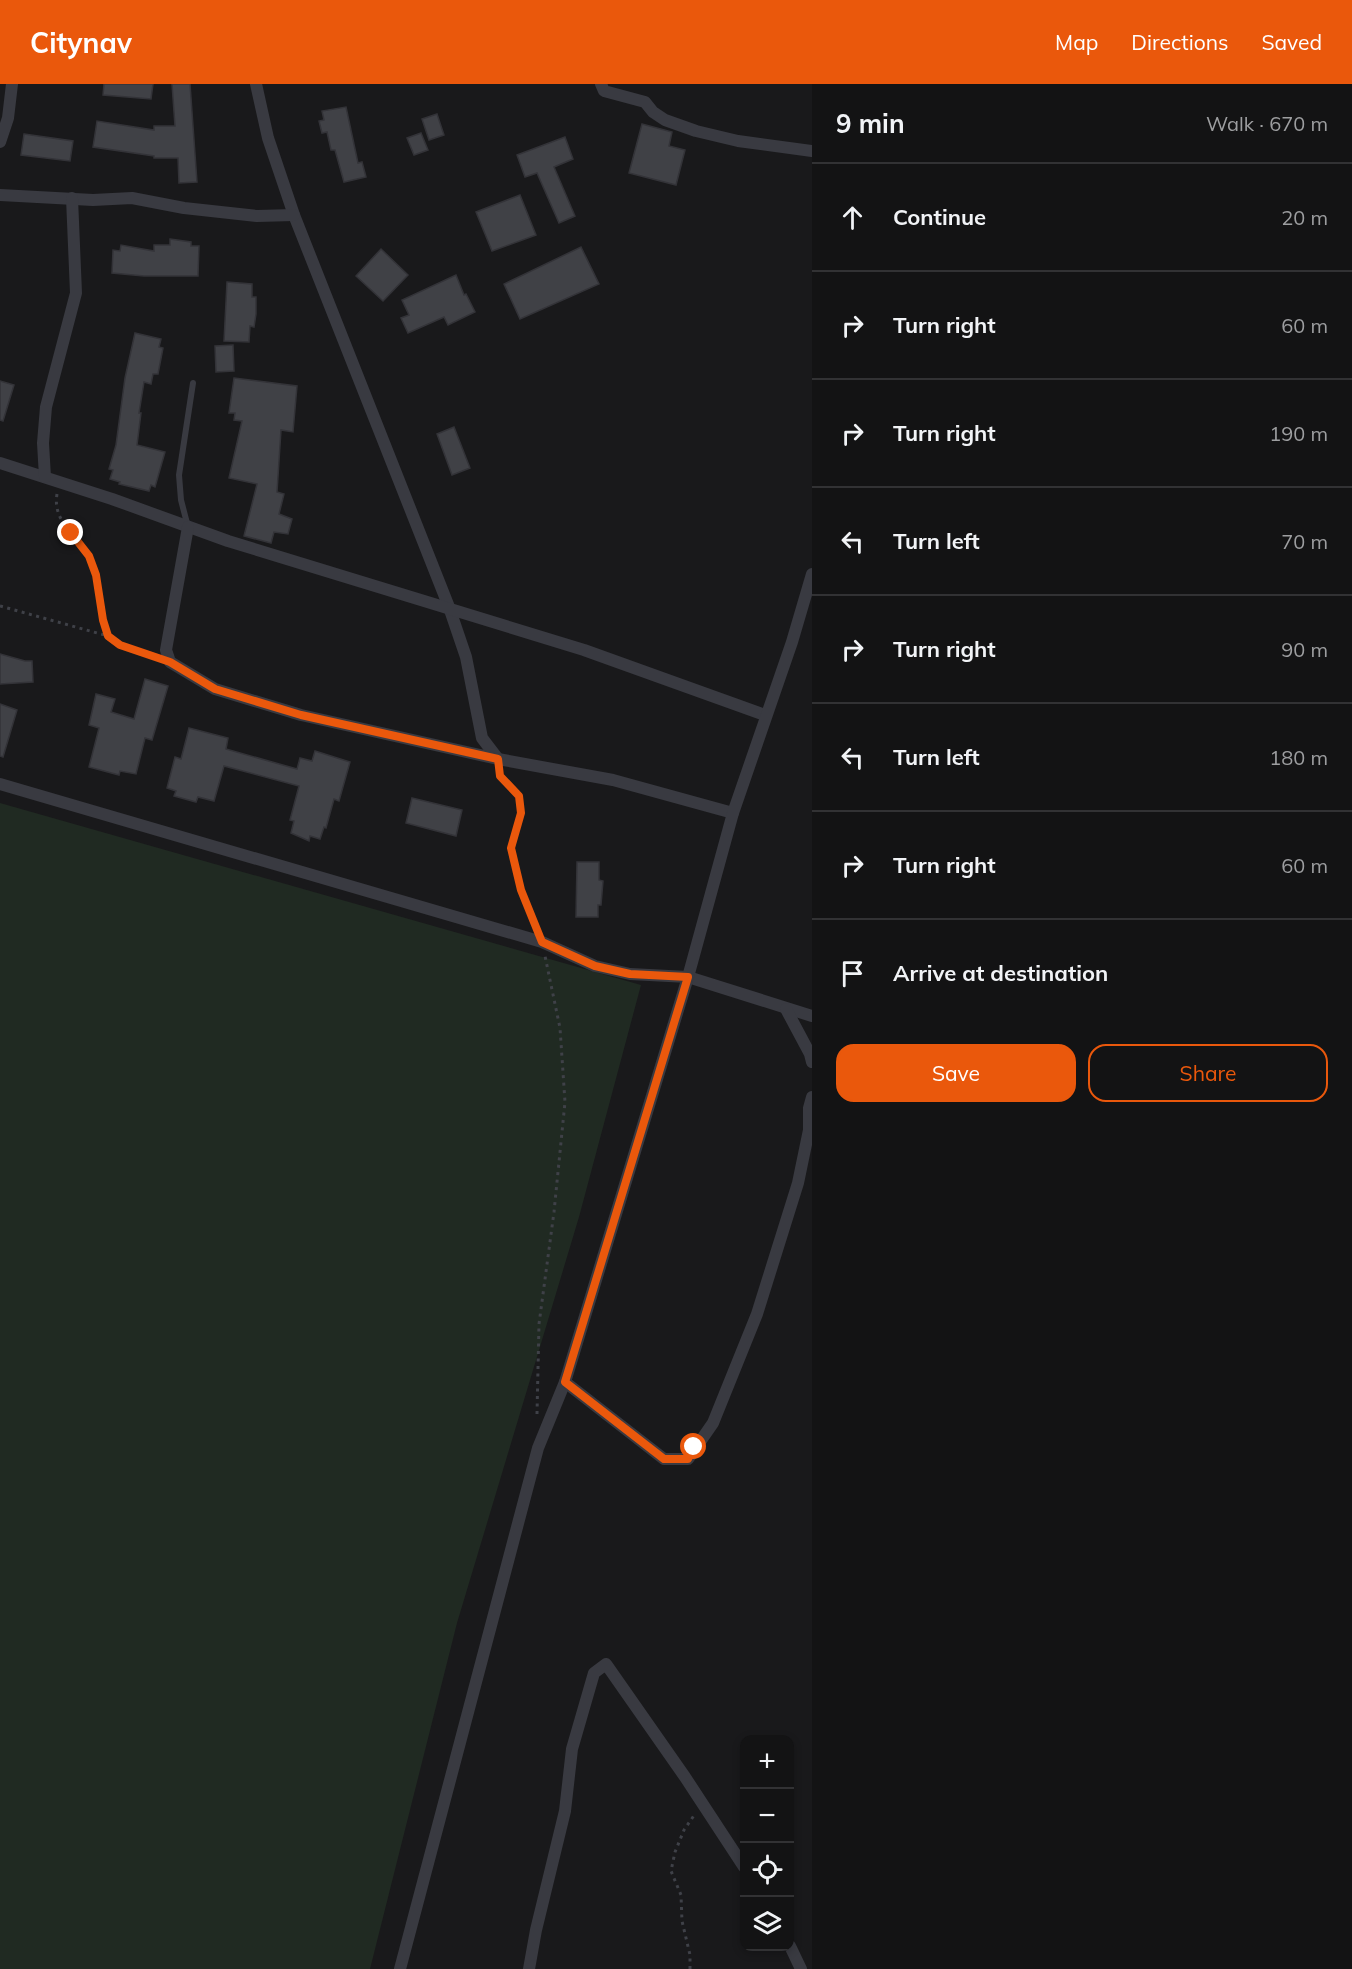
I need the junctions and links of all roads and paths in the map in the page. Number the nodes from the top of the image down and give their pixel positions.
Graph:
1 (12, 84) edge
2 (256, 84) edge
3 (601, 84) edge
4 (0, 142) edge
5 (812, 151) edge
6 (0, 195) edge
7 (72, 198) junction
8 (294, 215) junction
9 (193, 382) dead end
10 (0, 463) edge
11 (45, 477) junction
12 (61, 482) junction
13 (188, 526) junction
14 (812, 574) edge
15 (0, 606) edge
16 (449, 608) junction
17 (108, 636) junction
18 (170, 662) junction
19 (765, 716) junction
20 (498, 759) junction
21 (0, 784) edge
22 (733, 813) junction
23 (542, 942) junction
24 (688, 977) junction
25 (786, 1009) junction
26 (812, 1016) edge
27 (812, 1062) edge
28 (812, 1097) edge
29 (565, 1382) junction
30 (537, 1419) dead end
31 (706, 1808) junction
32 (740, 1861) edge
33 (791, 1951) edge
34 (400, 1969) edge
35 (529, 1969) edge
36 (690, 1969) edge
37 (801, 1969) edge

1 - 4 street
2 - 8 street
3 - 5 street
6 - 7 street
7 - 8 street
7 - 11 street
8 - 16 street
9 - 13 lane
10 - 11 street
11 - 12 street
12 - 13 street
12 - 17 path
13 - 16 street
13 - 18 street
14 - 19 street
15 - 17 path
16 - 19 street
16 - 20 street
17 - 18 path
18 - 20 street
19 - 22 street
20 - 22 street
20 - 23 path
21 - 23 street
22 - 24 street
23 - 24 street
23 - 30 path
24 - 25 street
24 - 29 street
25 - 26 street
25 - 27 street
28 - 29 street
29 - 34 street
31 - 32 street
31 - 35 street
31 - 36 path
33 - 37 street

